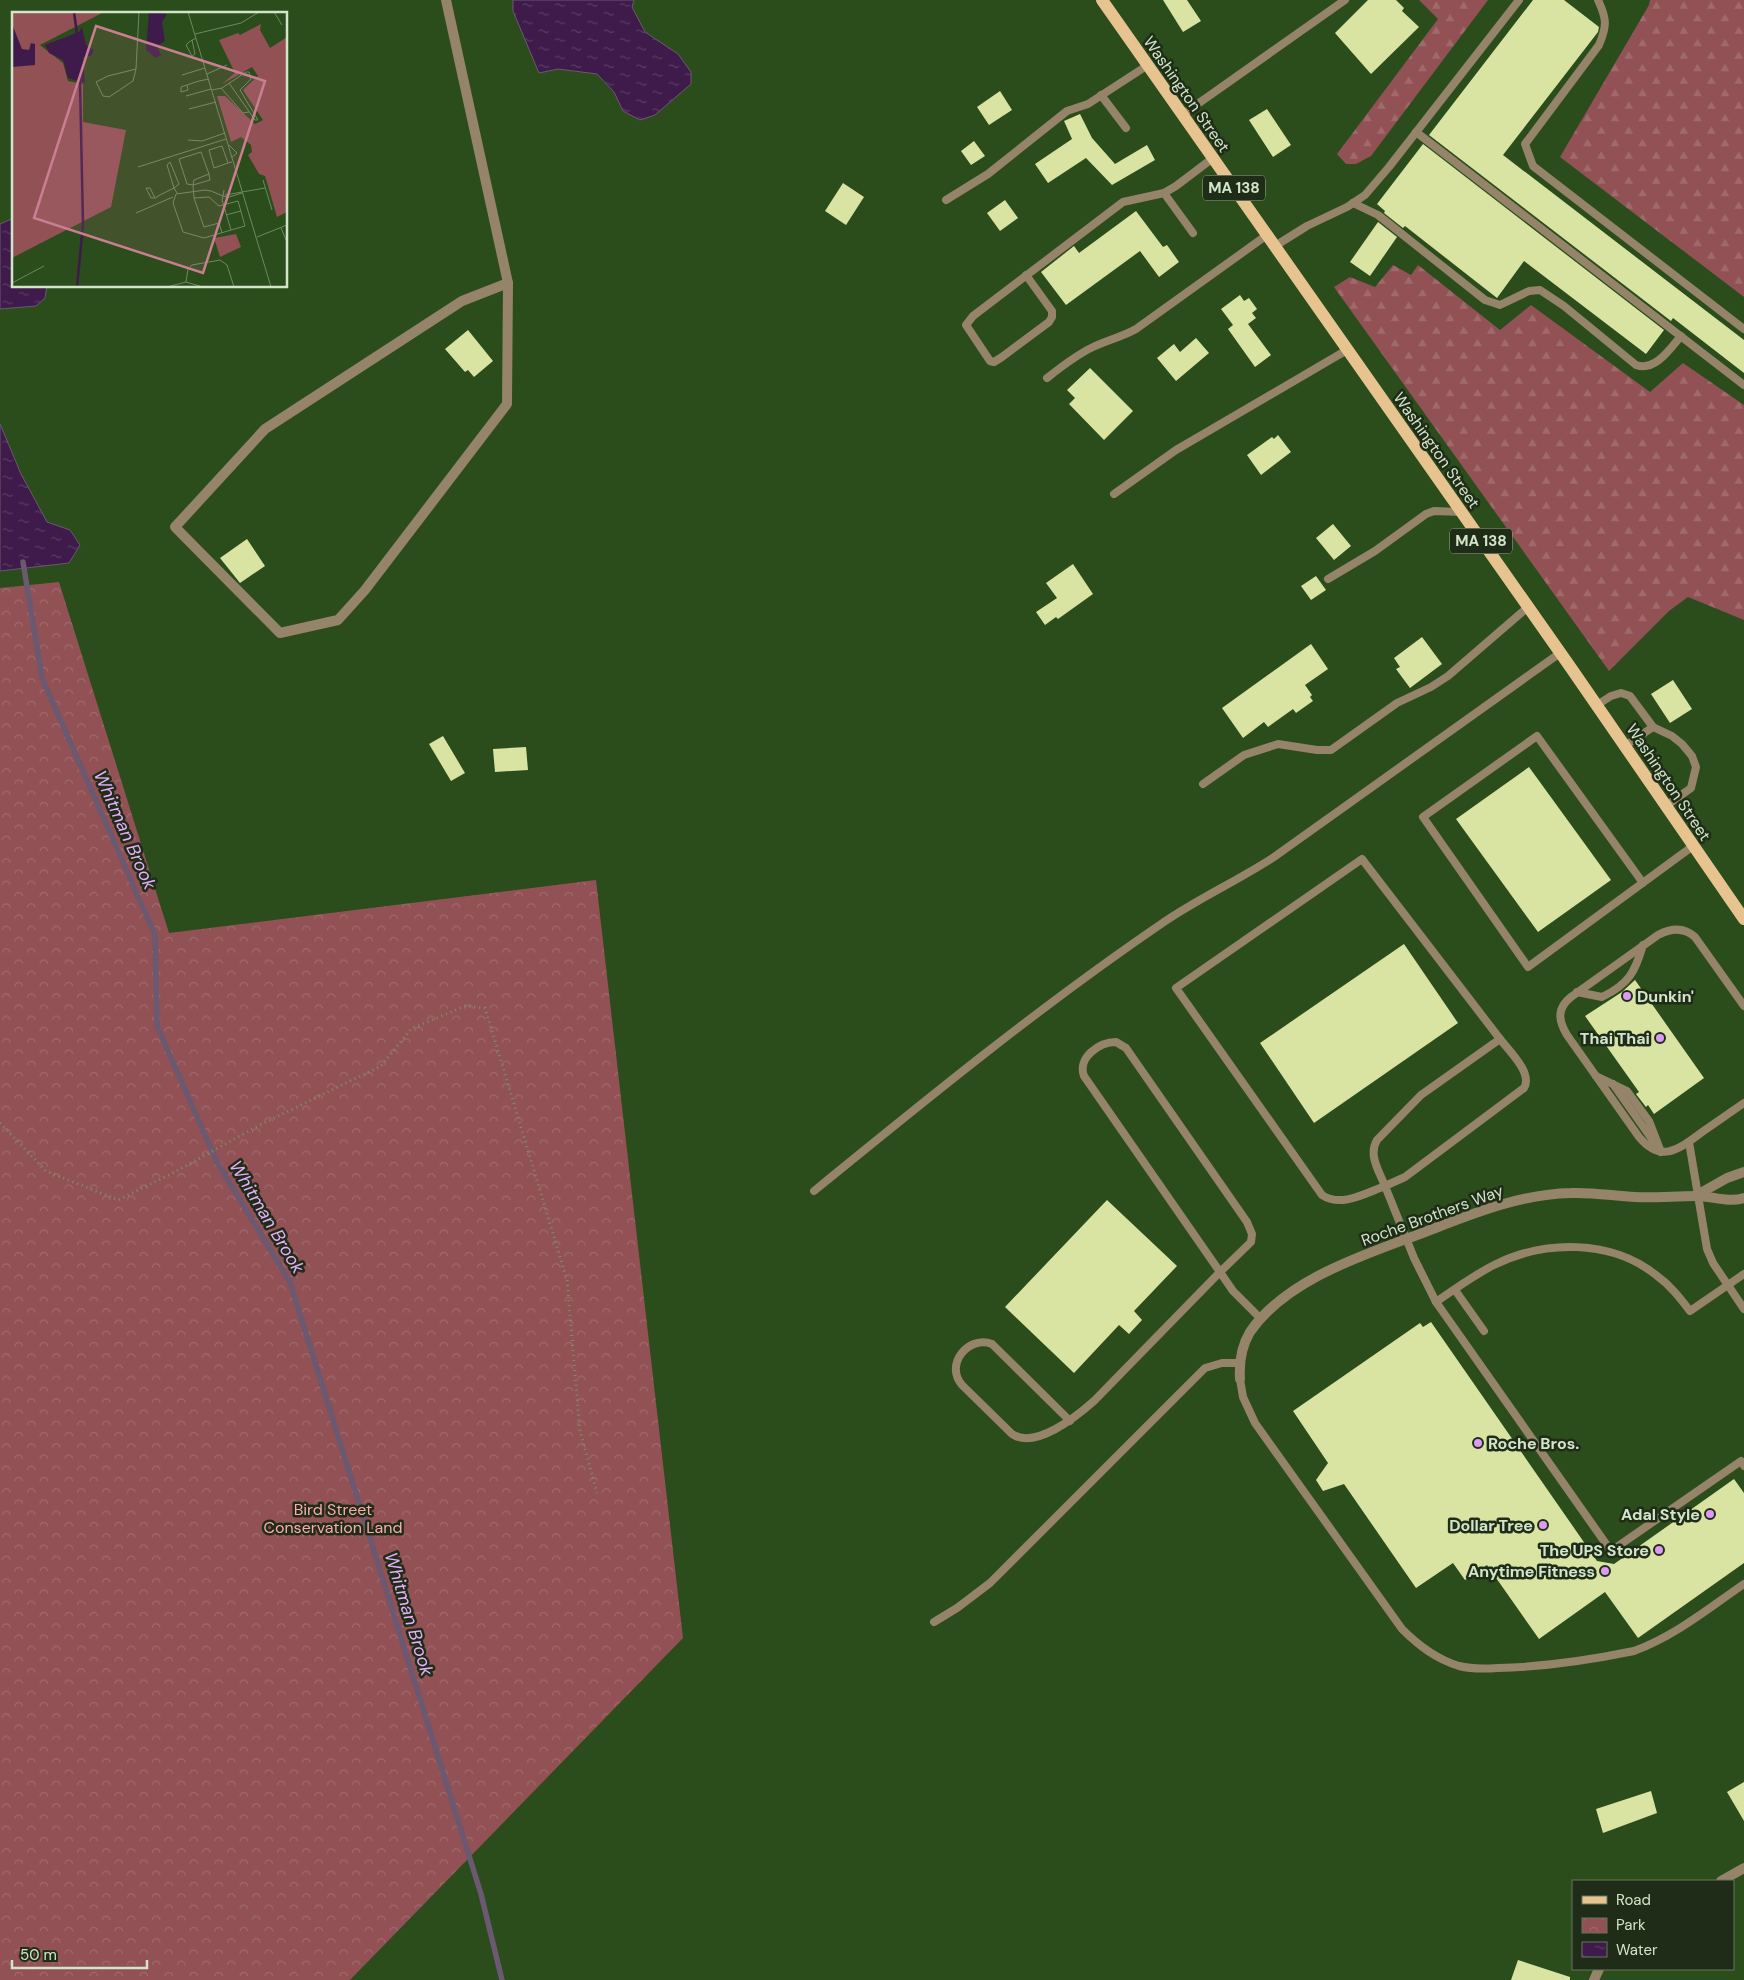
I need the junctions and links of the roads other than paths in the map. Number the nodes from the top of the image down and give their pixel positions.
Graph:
1 (446, 0) edge
2 (1102, 0) edge
3 (1345, 0) edge
4 (1519, 0) edge
5 (1598, 0) edge
6 (1148, 65) junction
7 (1101, 95) junction
8 (1182, 115) junction
9 (1126, 128) dead end
10 (1416, 132) junction
11 (1213, 158) junction
12 (1164, 193) junction
13 (946, 200) dead end
14 (1353, 203) junction
15 (1193, 233) dead end
16 (1267, 235) junction
17 (1275, 246) junction
18 (1026, 275) junction
19 (508, 283) junction
20 (1744, 330) edge
21 (1681, 336) junction
22 (1347, 350) junction
23 (1047, 378) dead end
24 (1744, 385) edge
25 (1114, 494) dead end
26 (1461, 512) junction
27 (1328, 579) dead end
28 (1528, 607) junction
29 (1560, 653) junction
30 (1597, 705) junction
31 (1653, 727) junction
32 (1625, 746) junction
33 (1203, 784) dead end
34 (1666, 806) junction
35 (1693, 846) junction
36 (1643, 883) junction
37 (1744, 919) edge
38 (1643, 945) junction
39 (1577, 992) junction
40 (1744, 1006) edge
41 (1500, 1039) junction
42 (1596, 1076) junction
43 (1744, 1103) edge
44 (1689, 1142) junction
45 (1661, 1152) junction
46 (1744, 1172) edge
47 (1385, 1186) junction
48 (814, 1191) dead end
49 (1697, 1196) junction
50 (1744, 1198) edge
51 (1406, 1239) junction
52 (1220, 1272) junction
53 (1744, 1274) edge
54 (1728, 1286) junction
55 (1455, 1290) junction
56 (1436, 1302) junction
57 (1744, 1309) edge
58 (1261, 1318) junction
59 (1484, 1331) dead end
60 (1240, 1363) junction
61 (1240, 1379) joint
62 (1070, 1421) junction
63 (1744, 1466) edge
64 (1744, 1584) edge
65 (934, 1622) dead end
66 (1744, 1868) edge
67 (1723, 1880) edge

1 - 19 street
2 - 6 main road, Washington Street / MA 138
3 - 8 lane
4 - 10 lane
5 - 20 lane
6 - 7 lane
6 - 8 main road, Washington Street / MA 138
7 - 9 lane
7 - 13 lane
8 - 11 main road, Washington Street / MA 138
10 - 14 lane
10 - 21 lane
11 - 12 lane
11 - 16 main road, Washington Street / MA 138
12 - 15 lane
12 - 18 lane
14 - 17 lane
14 - 21 lane
16 - 17 main road, Washington Street / MA 138
16 - 23 lane
17 - 22 main road, Washington Street / MA 138
18 - 18 lane
19 - 19 street
21 - 24 lane
22 - 25 lane
22 - 26 main road, Washington Street / MA 138
26 - 27 lane
26 - 28 main road, Washington Street / MA 138
28 - 29 main road, Washington Street / MA 138
28 - 33 lane
29 - 30 main road, Washington Street / MA 138
29 - 48 lane
30 - 31 lane
30 - 32 main road, Washington Street / MA 138
31 - 32 lane
31 - 34 lane
32 - 34 main road, Washington Street / MA 138
34 - 35 main road, Washington Street / MA 138
35 - 36 lane
35 - 37 main road, Washington Street / MA 138
36 - 36 lane
38 - 39 lane
38 - 39 lane
38 - 40 lane
39 - 42 lane
41 - 47 lane
41 - 47 lane
41 - 47 lane
42 - 45 lane
42 - 45 lane
43 - 44 lane
44 - 45 lane
44 - 49 lane
46 - 49 street
47 - 51 lane
49 - 50 street, Roche Brothers Way
49 - 51 street, Roche Brothers Way
49 - 54 lane
51 - 56 lane
51 - 58 street, Roche Brothers Way
52 - 52 lane
52 - 58 lane
52 - 62 lane
53 - 54 lane
54 - 55 lane
54 - 57 lane
55 - 56 lane
55 - 59 lane
56 - 63 lane
58 - 60 street, Roche Brothers Way
60 - 61 street, Roche Brothers Way
60 - 65 lane
61 - 64 lane
62 - 62 lane
66 - 67 street

